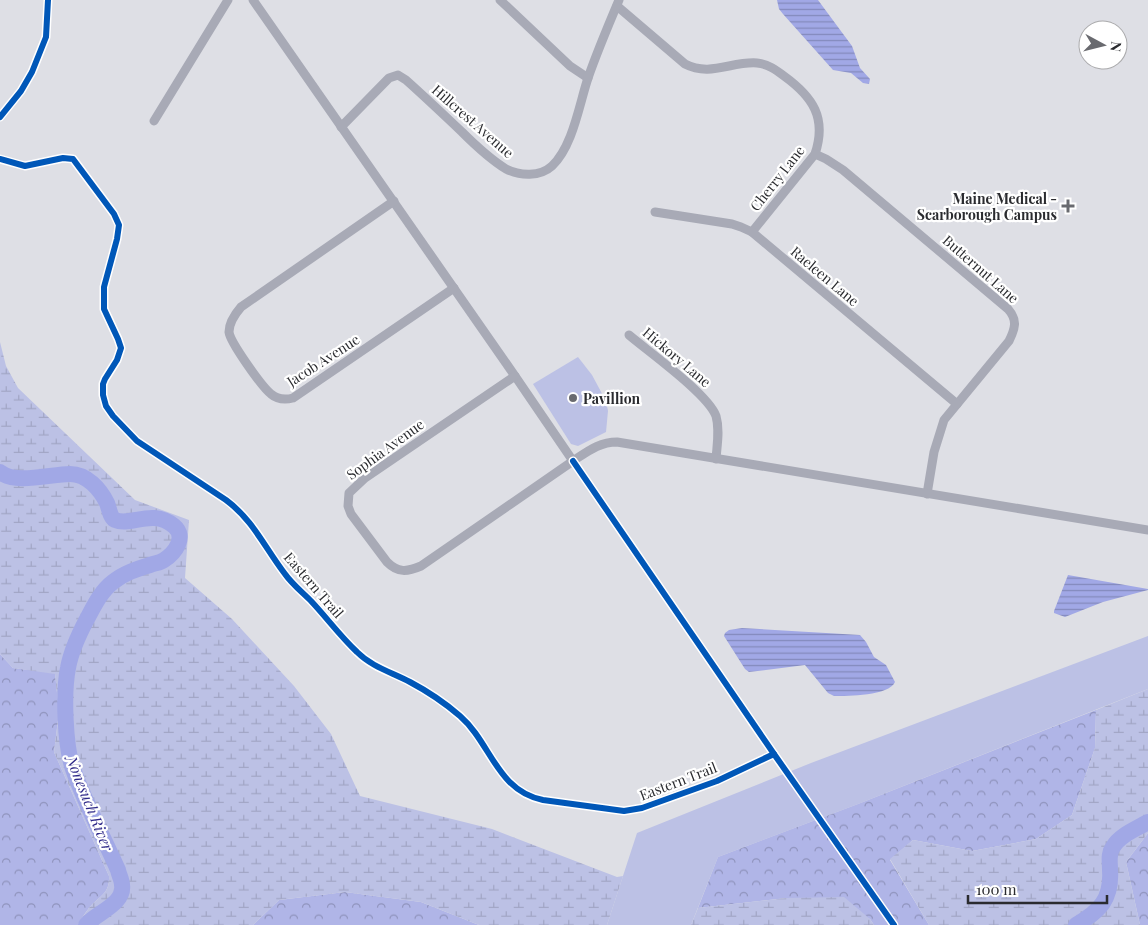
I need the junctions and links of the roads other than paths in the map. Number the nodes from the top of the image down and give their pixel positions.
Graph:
1 (228, 0) edge
2 (254, 0) edge
3 (500, 0) edge
4 (618, 3) edge
5 (588, 78) junction
6 (154, 120) dead end
7 (341, 127) junction
8 (816, 154) junction
9 (394, 201) junction
10 (655, 212) dead end
11 (752, 232) junction
12 (454, 288) junction
13 (629, 335) dead end
14 (515, 376) junction
15 (958, 404) junction
16 (716, 459) junction
17 (572, 462) junction
18 (927, 494) junction
19 (1148, 530) edge

1 - 6 street
2 - 7 street
3 - 5 street
4 - 5 street, Hillcrest Avenue
4 - 8 street, Cherry Lane
5 - 7 street, Hillcrest Avenue
7 - 9 street
8 - 11 street, Cherry Lane
8 - 15 street, Butternut Lane
9 - 12 street
9 - 12 street, Jacob Avenue
10 - 11 street, Raeleen Lane
11 - 15 street, Raeleen Lane
12 - 14 street
13 - 16 street, Hickory Lane
14 - 17 street
14 - 17 street, Sophia Avenue
15 - 18 street, Butternut Lane
16 - 17 street, Sophia Avenue
16 - 18 street, Sophia Avenue
18 - 19 street, Sophia Avenue

